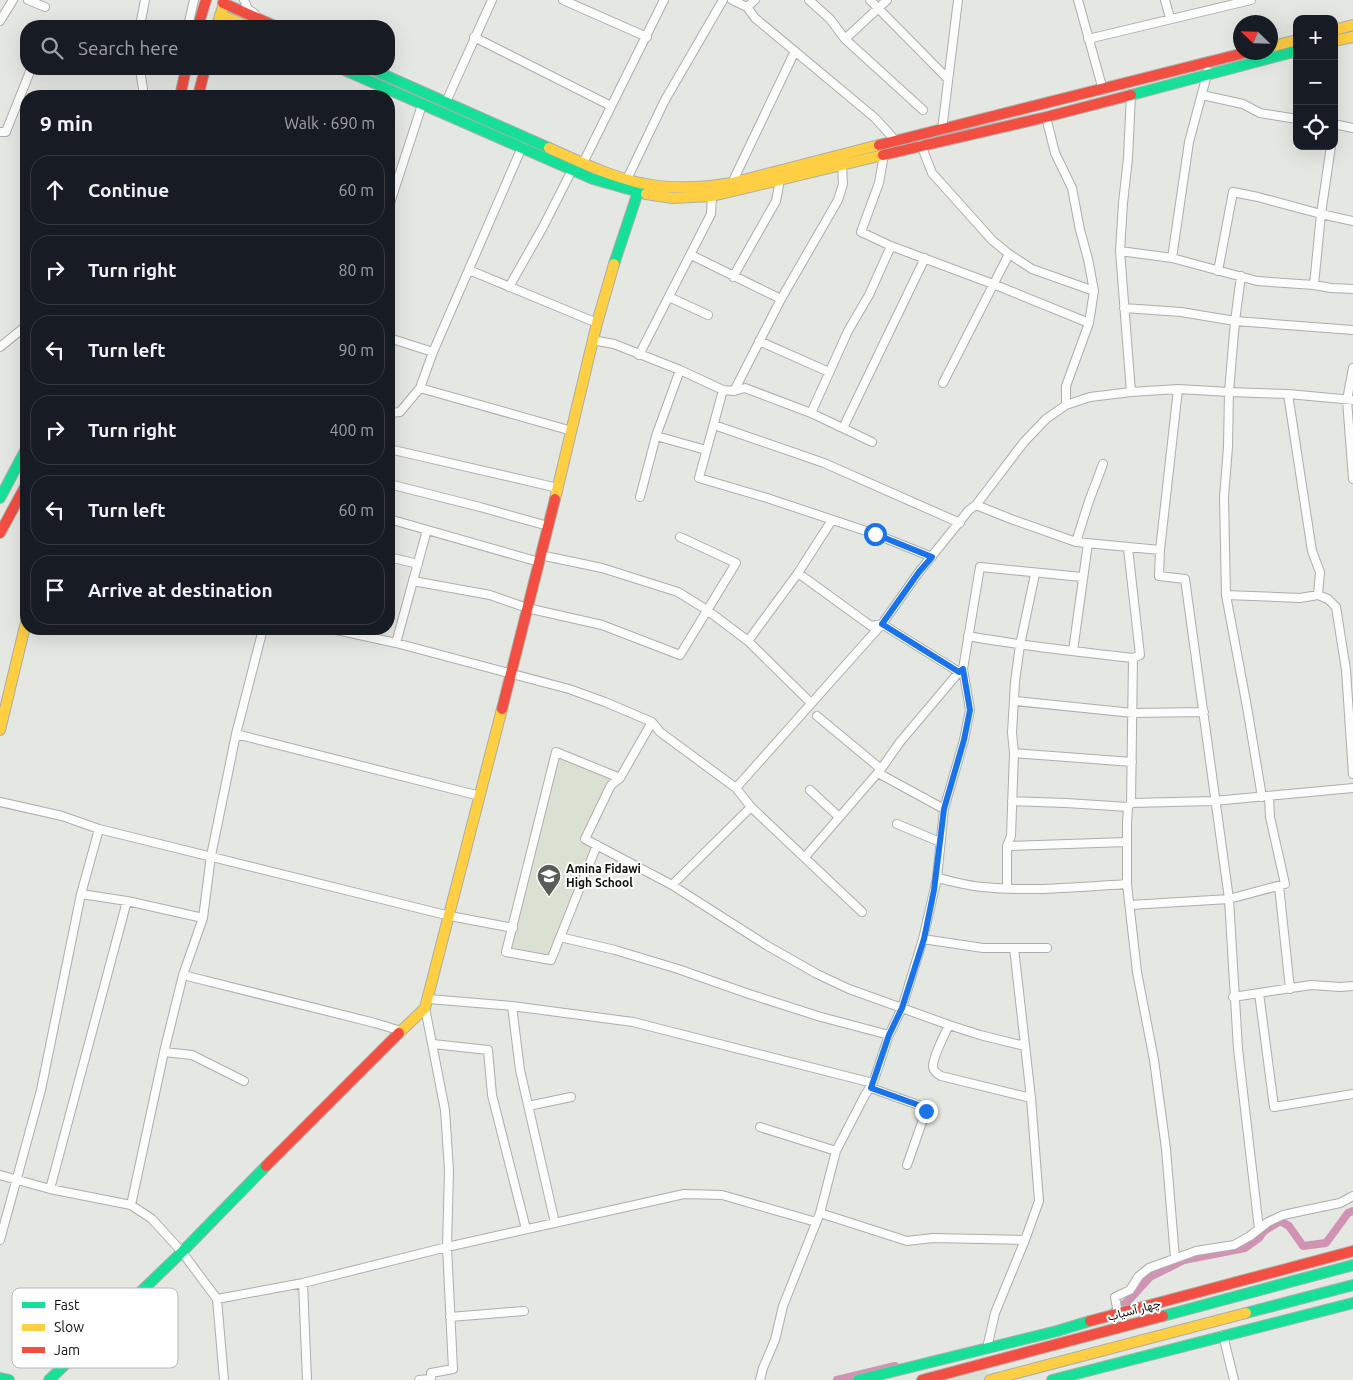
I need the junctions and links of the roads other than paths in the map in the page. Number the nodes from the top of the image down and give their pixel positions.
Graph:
1 (12, 0) edge
2 (28, 0) edge
3 (145, 0) edge
4 (194, 0) edge
5 (206, 0) edge
6 (244, 0) edge
7 (492, 0) edge
8 (563, 0) edge
9 (664, 0) edge
10 (724, 0) edge
11 (732, 0) edge
12 (755, 0) edge
13 (809, 0) edge
14 (870, 0) edge
15 (887, 0) edge
16 (958, 0) edge
17 (1078, 0) edge
18 (1165, 0) edge
19 (1249, 0) edge
20 (224, 2) edge
21 (573, 2) edge
22 (45, 7) dead end
23 (747, 7) junction
24 (878, 10) junction
25 (220, 14) junction
26 (1170, 18) junction
27 (141, 20) edge
28 (189, 20) edge
29 (200, 20) edge
30 (218, 20) edge
31 (234, 20) edge
32 (254, 20) edge
33 (257, 20) edge
34 (0, 21) edge
35 (1353, 25) edge
36 (1338, 29) edge
37 (646, 37) junction
38 (1353, 37) edge
39 (474, 38) junction
40 (845, 39) junction
41 (1088, 39) junction
42 (1338, 40) edge
43 (1293, 41) edge
44 (1278, 45) edge
45 (795, 51) junction
46 (1293, 52) edge
47 (1233, 58) edge
48 (1208, 68) junction
49 (1188, 73) junction
50 (29, 75) edge
51 (141, 75) edge
52 (185, 75) edge
53 (203, 75) edge
54 (355, 75) edge
55 (385, 75) edge
56 (948, 79) junction
57 (23, 90) edge
58 (143, 90) edge
59 (181, 90) edge
60 (200, 90) edge
61 (389, 90) edge
62 (1103, 90) junction
63 (395, 93) edge
64 (1131, 94) junction
65 (1202, 95) junction
66 (20, 96) edge
67 (446, 102) junction
68 (422, 105) junction
69 (611, 106) junction
70 (923, 110) dead end
71 (1046, 117) junction
72 (1293, 117) edge
73 (1338, 126) edge
74 (1353, 128) edge
75 (942, 130) junction
76 (0, 132) edge
77 (895, 140) junction
78 (921, 145) junction
79 (522, 147) junction
80 (1330, 150) edge
81 (884, 154) junction
82 (583, 163) junction
83 (842, 165) junction
84 (572, 170) junction
85 (626, 179) junction
86 (780, 180) junction
87 (395, 182) edge
88 (732, 183) junction
89 (640, 188) junction
90 (712, 196) junction
91 (1321, 214) junction
92 (1353, 221) edge
93 (892, 246) junction
94 (1120, 251) junction
95 (1009, 254) junction
96 (691, 255) junction
97 (925, 258) junction
98 (1172, 258) junction
99 (469, 270) junction
100 (1218, 271) junction
101 (1242, 276) junction
102 (733, 277) junction
103 (993, 284) junction
104 (1314, 285) junction
105 (509, 287) junction
106 (1353, 289) edge
107 (1094, 291) junction
108 (669, 297) junction
109 (781, 299) junction
110 (1124, 308) junction
111 (708, 315) dead end
112 (1235, 321) junction
113 (597, 323) junction
114 (1089, 323) junction
115 (1353, 330) edge
116 (20, 331) edge
117 (395, 340) edge
118 (592, 340) junction
119 (759, 340) junction
120 (0, 347) edge
121 (433, 352) junction
122 (639, 355) junction
123 (1353, 368) edge
124 (680, 370) junction
125 (829, 372) junction
126 (943, 383) dead end
127 (420, 388) junction
128 (1178, 389) junction
129 (723, 390) junction
130 (734, 391) junction
131 (1131, 392) junction
132 (1229, 392) junction
133 (1288, 394) junction
134 (1350, 400) edge
135 (1066, 405) junction
136 (395, 413) edge
137 (811, 413) junction
138 (714, 425) junction
139 (843, 428) junction
140 (572, 431) junction
141 (656, 436) junction
142 (872, 442) dead end
143 (395, 450) edge
144 (706, 450) junction
145 (20, 460) edge
146 (1103, 464) dead end
147 (1353, 479) edge
148 (395, 486) edge
149 (558, 488) junction
150 (20, 496) edge
151 (640, 497) dead end
152 (0, 498) edge
153 (976, 505) junction
154 (832, 520) junction
155 (395, 521) edge
156 (960, 523) junction
157 (548, 526) junction
158 (427, 530) junction
159 (0, 533) edge
160 (680, 537) dead end
161 (1076, 542) junction
162 (1088, 543) junction
163 (1128, 548) junction
164 (1160, 550) junction
165 (932, 557) junction
166 (395, 558) edge
167 (540, 559) junction
168 (418, 564) junction
169 (798, 573) junction
170 (1035, 574) junction
171 (1082, 577) junction
172 (413, 580) junction
173 (1226, 595) junction
174 (1318, 595) junction
175 (527, 608) junction
176 (707, 610) junction
177 (882, 624) junction
178 (23, 635) edge
179 (261, 635) edge
180 (359, 635) edge
181 (968, 636) junction
182 (748, 641) junction
183 (396, 643) junction
184 (1020, 645) junction
185 (1073, 651) junction
186 (1133, 658) junction
187 (961, 670) junction
188 (511, 674) junction
189 (1015, 701) junction
190 (811, 703) junction
191 (1204, 712) junction
192 (1133, 714) junction
193 (817, 716) dead end
194 (652, 722) junction
195 (0, 730) edge
196 (236, 734) junction
197 (1014, 754) junction
198 (1132, 762) junction
199 (879, 771) junction
200 (1353, 774) edge
201 (620, 778) junction
202 (736, 788) junction
203 (1353, 788) edge
204 (810, 790) dead end
205 (480, 796) junction
206 (1266, 796) junction
207 (1012, 801) junction
208 (1214, 801) junction
209 (0, 802) edge
210 (1129, 805) junction
211 (751, 807) junction
212 (944, 809) junction
213 (839, 817) junction
214 (897, 824) dead end
215 (99, 829) junction
216 (940, 842) junction
217 (1127, 842) junction
218 (597, 845) junction
219 (1007, 846) junction
220 (211, 856) junction
221 (805, 858) junction
222 (937, 878) junction
223 (1127, 884) junction
224 (672, 885) junction
225 (1279, 886) junction
226 (1007, 888) junction
227 (82, 894) junction
228 (1229, 899) junction
229 (127, 901) junction
230 (1130, 905) junction
231 (862, 912) dead end
232 (450, 916) junction
233 (203, 918) junction
234 (512, 928) junction
235 (560, 937) junction
236 (924, 939) junction
237 (1014, 948) junction
238 (1047, 948) dead end
239 (183, 975) junction
240 (1353, 986) edge
241 (1290, 989) junction
242 (1259, 993) junction
243 (1233, 996) junction
244 (427, 1003) junction
245 (512, 1006) junction
246 (902, 1008) junction
247 (949, 1025) junction
248 (401, 1031) junction
249 (889, 1035) junction
250 (433, 1044) junction
251 (1025, 1046) junction
252 (164, 1052) junction
253 (244, 1081) dead end
254 (872, 1086) junction
255 (1353, 1094) edge
256 (571, 1097) dead end
257 (1031, 1098) junction
258 (528, 1106) junction
259 (760, 1127) dead end
260 (836, 1151) junction
261 (907, 1165) dead end
262 (0, 1176) edge
263 (17, 1180) junction
264 (50, 1189) junction
265 (1353, 1196) edge
266 (131, 1205) junction
267 (820, 1213) junction
268 (816, 1222) junction
269 (555, 1223) junction
270 (526, 1229) junction
271 (1259, 1229) junction
272 (0, 1240) edge
273 (1025, 1240) junction
274 (446, 1247) junction
275 (1353, 1251) edge
276 (182, 1252) junction
277 (1175, 1258) junction
278 (1353, 1266) edge
279 (303, 1283) junction
280 (1353, 1285) edge
281 (145, 1288) edge
282 (217, 1300) junction
283 (1214, 1302) junction
284 (1353, 1303) edge
285 (1117, 1308) junction
286 (524, 1311) dead end
287 (450, 1317) junction
288 (1218, 1319) junction
289 (1223, 1336) junction
290 (988, 1344) junction
291 (61, 1368) edge
292 (0, 1378) edge
293 (9, 1380) edge
294 (49, 1380) edge
295 (224, 1380) edge
296 (307, 1380) edge
297 (419, 1380) edge
298 (760, 1380) edge
299 (858, 1380) edge
300 (922, 1380) edge
301 (990, 1380) edge
302 (1052, 1380) edge
303 (1234, 1380) edge

1 - 34 street
2 - 22 street
3 - 27 street
4 - 28 street
5 - 29 main road
6 - 33 street
7 - 39 street
8 - 21 street
9 - 37 street
10 - 85 street
11 - 23 street
12 - 23 street
13 - 40 street
14 - 24 street
15 - 24 street
16 - 56 street
17 - 41 street
18 - 26 street
19 - 26 street
20 - 25 main road
20 - 32 main road
21 - 37 street
23 - 45 street
24 - 40 street
24 - 56 street
25 - 30 main road
25 - 31 main road
26 - 41 street
35 - 36 main road
37 - 69 street
38 - 42 main road
39 - 67 street
39 - 69 street
40 - 70 street
41 - 62 street
43 - 44 main road
45 - 77 street
45 - 88 street
46 - 48 main road
47 - 48 main road
48 - 49 main road
48 - 65 street
49 - 62 main road
49 - 64 main road
50 - 57 street
51 - 58 street
52 - 59 main road
53 - 60 main road
54 - 61 main road
55 - 67 main road
56 - 75 street
62 - 75 main road
63 - 68 main road
64 - 71 main road
64 - 94 street
65 - 72 street
65 - 98 street
66 - 76 street
67 - 82 main road
68 - 79 main road
68 - 87 street
69 - 82 street
71 - 78 main road
71 - 107 street
73 - 74 street
75 - 77 main road
77 - 88 main road
78 - 81 main road
78 - 95 street
79 - 84 main road
79 - 99 street
80 - 91 street
81 - 83 main road
81 - 93 street
82 - 85 main road
83 - 86 main road
83 - 109 street
84 - 89 main road
84 - 105 street
85 - 89 main road
86 - 90 main road
86 - 102 street
88 - 89 main road
89 - 90 main road
89 - 113 main road
90 - 96 street
91 - 92 street
91 - 100 street
91 - 104 street
93 - 97 street
93 - 125 street
94 - 98 street
94 - 110 street
95 - 103 street
95 - 107 street
96 - 102 street
96 - 108 street
97 - 103 street
97 - 139 street
98 - 100 street
99 - 105 street
99 - 121 street
100 - 101 street
101 - 104 street
101 - 112 street
102 - 109 street
103 - 114 street
103 - 126 street
104 - 106 street
105 - 113 street
107 - 114 street
108 - 111 street
108 - 122 street
109 - 119 street
110 - 112 street
110 - 131 street
112 - 115 street
112 - 132 street
113 - 118 main road
114 - 135 street
116 - 120 street
117 - 121 street
118 - 122 street
118 - 140 main road
119 - 125 street
119 - 130 street
121 - 127 street
122 - 124 street
123 - 134 street
124 - 129 street
124 - 141 street
125 - 137 street
127 - 136 street
127 - 140 street
128 - 131 street
128 - 132 street
128 - 164 street
129 - 130 street
129 - 138 street
130 - 137 street
131 - 135 street
132 - 133 street
132 - 173 street
133 - 134 street
133 - 174 street
134 - 147 street
135 - 153 street
137 - 139 street
138 - 144 street
138 - 156 street
139 - 142 street
140 - 149 main road
141 - 144 street
141 - 151 street
143 - 149 street
144 - 154 street
145 - 152 main road
146 - 161 street
148 - 157 street
149 - 157 main road
150 - 159 main road
153 - 156 street
153 - 161 street
154 - 165 street
154 - 169 street
155 - 158 street
156 - 165 street
157 - 167 main road
158 - 167 street
158 - 168 street
160 - 176 street
161 - 162 street
162 - 163 street
162 - 171 street
163 - 164 street
163 - 186 street
164 - 191 street
165 - 177 street
166 - 168 street
167 - 175 main road
167 - 176 street
168 - 172 street
169 - 177 street
169 - 182 street
170 - 171 street
170 - 181 street
170 - 184 street
171 - 185 street
172 - 175 street
172 - 183 street
173 - 174 street
173 - 206 street
174 - 200 street
175 - 176 street
175 - 188 main road
176 - 182 street
177 - 187 street
177 - 190 street
178 - 195 main road
179 - 196 street
180 - 183 street
181 - 184 street
181 - 187 street
182 - 190 street
183 - 188 street
184 - 185 street
184 - 189 street
185 - 186 street
186 - 192 street
187 - 199 street
187 - 212 street
188 - 194 street
188 - 205 main road
189 - 192 street
189 - 197 street
190 - 202 street
191 - 192 street
191 - 208 street
192 - 198 street
193 - 199 street
194 - 201 street
194 - 202 street
196 - 205 street
196 - 220 street
197 - 198 street
197 - 207 street
198 - 210 street
199 - 212 street
199 - 213 street
201 - 218 street
201 - 234 street
202 - 211 street
203 - 206 street
204 - 213 street
205 - 232 main road
206 - 208 street
206 - 225 street
207 - 210 street
207 - 219 street
208 - 210 street
208 - 228 street
209 - 215 street
210 - 217 street
211 - 221 street
211 - 224 street
212 - 216 street
213 - 221 street
214 - 216 street
215 - 220 street
215 - 227 street
216 - 222 street
217 - 219 street
217 - 223 street
218 - 224 street
218 - 235 street
219 - 226 street
220 - 232 street
220 - 233 street
221 - 231 street
222 - 226 street
222 - 236 street
223 - 226 street
223 - 230 street
224 - 246 street
225 - 228 street
225 - 241 street
227 - 229 street
227 - 263 street
228 - 230 street
228 - 243 street
229 - 233 street
229 - 264 street
230 - 277 street
232 - 234 street
232 - 244 main road
233 - 239 street
234 - 235 street
235 - 249 street
236 - 237 street
236 - 246 street
237 - 238 street
237 - 251 street
239 - 248 street
239 - 252 street
240 - 241 street
241 - 242 street
242 - 243 street
242 - 255 street
243 - 271 street
244 - 245 street
244 - 248 main road
244 - 250 street
245 - 254 street
245 - 258 street
246 - 247 street
246 - 249 street
247 - 251 street
247 - 257 street
248 - 276 main road
249 - 254 street
250 - 270 street
250 - 274 street
251 - 257 street
252 - 253 street
252 - 266 street
254 - 260 street
254 - 261 street
256 - 258 street
257 - 273 street
258 - 269 street
259 - 260 street
260 - 267 street
262 - 263 street
263 - 264 street
263 - 272 street
264 - 266 street
265 - 271 street
266 - 276 street
267 - 268 street
267 - 273 street
268 - 269 street
268 - 298 street
269 - 270 street
270 - 274 street
271 - 277 street
273 - 290 street
274 - 279 street
274 - 287 street
275 - 285 main road
276 - 281 main road
276 - 282 street
277 - 285 street
278 - 283 main road, چهار آسیاب
279 - 282 street
279 - 296 street
280 - 288 main road
282 - 295 street
283 - 288 main road
283 - 300 main road, چهار آسیاب
284 - 289 main road
285 - 290 main road
286 - 287 street
287 - 297 street
288 - 301 main road
289 - 302 main road
289 - 303 street
290 - 299 main road
291 - 294 main road
292 - 293 main road

